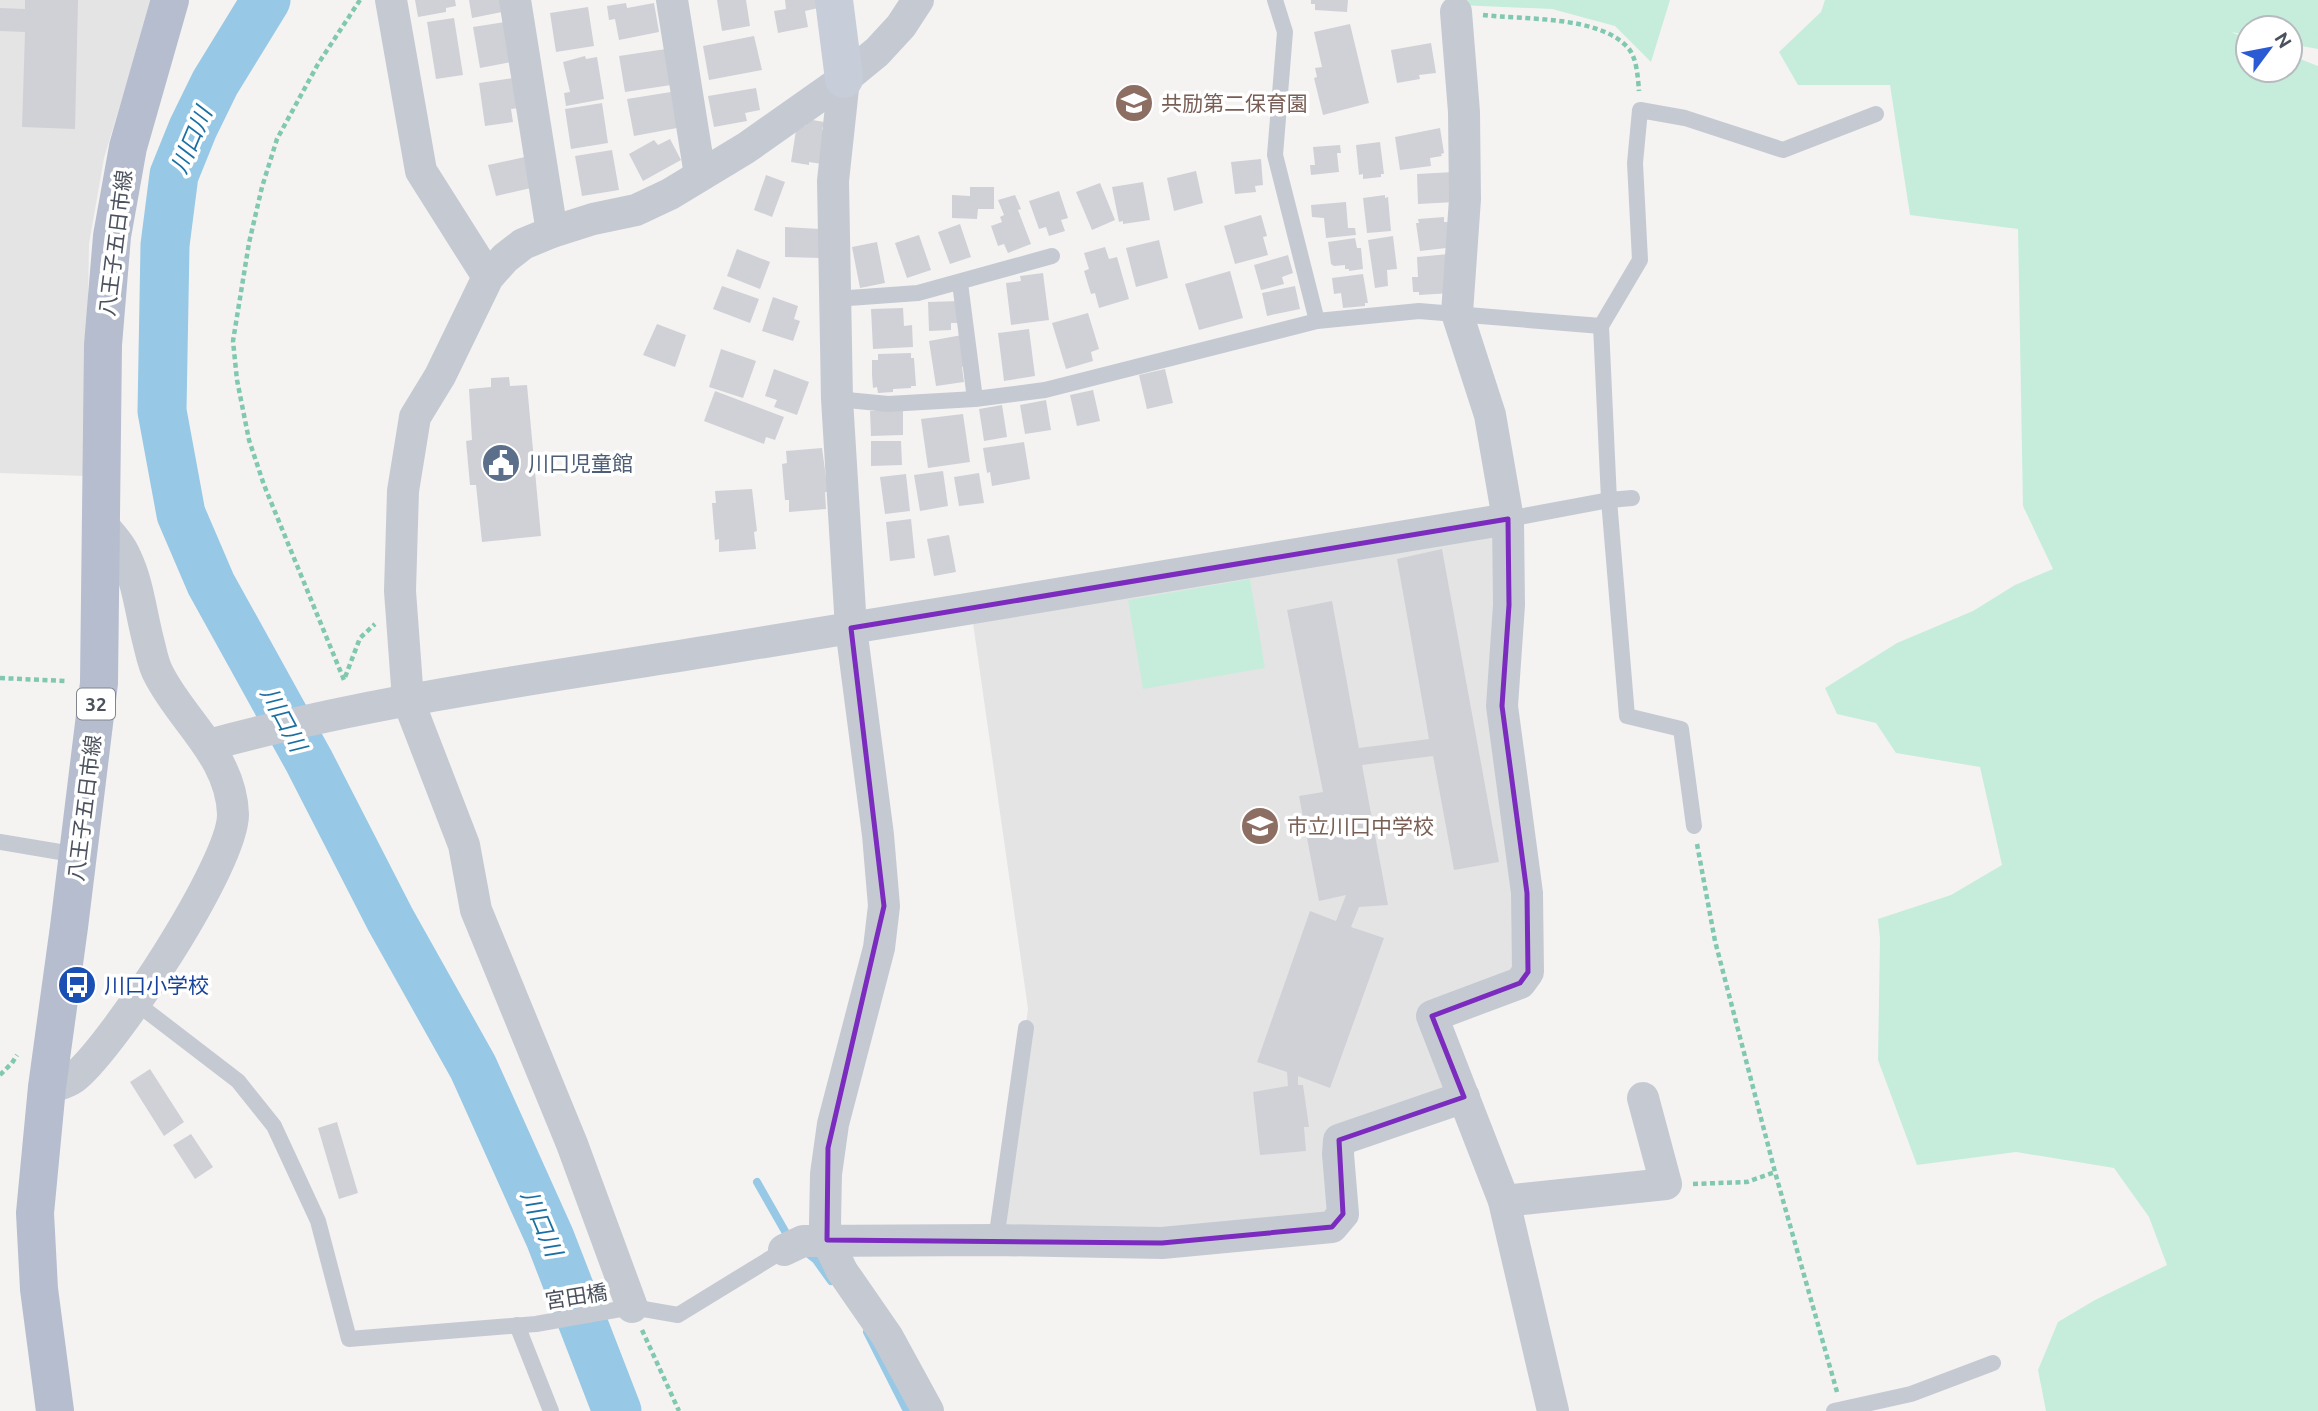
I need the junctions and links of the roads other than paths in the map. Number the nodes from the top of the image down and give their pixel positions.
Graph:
1 (170, 0) edge
2 (391, 0) edge
3 (515, 0) edge
4 (671, 0) edge
5 (834, 0) edge
6 (918, 0) edge
7 (1275, 0) edge
8 (1456, 12) road end
9 (844, 79) junction
10 (1876, 114) dead end
11 (700, 175) junction
12 (552, 232) junction
13 (1052, 256) dead end
14 (488, 277) junction
15 (960, 283) junction
16 (835, 299) junction
17 (1457, 313) junction
18 (1317, 321) junction
19 (1601, 326) junction
20 (837, 399) junction
21 (975, 399) junction
22 (1632, 498) dead end
23 (1609, 500) junction
24 (1507, 519) junction
25 (101, 523) junction
26 (851, 628) junction
27 (408, 700) junction
28 (209, 745) junction
29 (1694, 826) road end
30 (0, 842) edge
31 (78, 855) junction
32 (135, 1002) junction
33 (1026, 1028) dead end
34 (47, 1087) junction
35 (1464, 1097) junction
36 (1643, 1098) dead end
37 (1504, 1201) junction
38 (996, 1240) junction
39 (805, 1244) junction
40 (628, 1308) junction
41 (517, 1325) junction
42 (1993, 1363) dead end
43 (1838, 1410) edge
44 (55, 1411) edge
45 (551, 1411) edge
46 (928, 1411) edge
47 (1553, 1411) edge

1 - 25 main road, 八王子五日市線 / 32
2 - 14 street
3 - 12 street
4 - 11 street
5 - 9 street
6 - 9 street
7 - 18 lane
8 - 17 street
9 - 11 street
9 - 16 street
10 - 19 lane
11 - 12 street
12 - 14 street
13 - 15 lane
14 - 27 street
15 - 16 lane
15 - 21 lane
16 - 20 street
17 - 18 lane
17 - 19 lane
17 - 24 street
18 - 21 lane
19 - 23 lane
20 - 21 lane
20 - 26 street
22 - 23 lane
23 - 24 lane
23 - 29 lane
24 - 26 street
24 - 35 street
25 - 28 street
25 - 31 main road, 八王子五日市線 / 32
26 - 27 street
26 - 39 street
27 - 28 street
27 - 40 street
28 - 32 street
30 - 31 lane
31 - 34 main road, 八王子五日市線 / 32
32 - 34 street
32 - 41 lane, 宮田橋
33 - 38 lane
34 - 44 main road, 八王子五日市線 / 32
35 - 37 street
35 - 38 street
36 - 37 street
37 - 47 street
38 - 39 street
39 - 40 lane, 宮田橋
39 - 46 street
40 - 41 lane, 宮田橋
41 - 45 lane
42 - 43 lane

